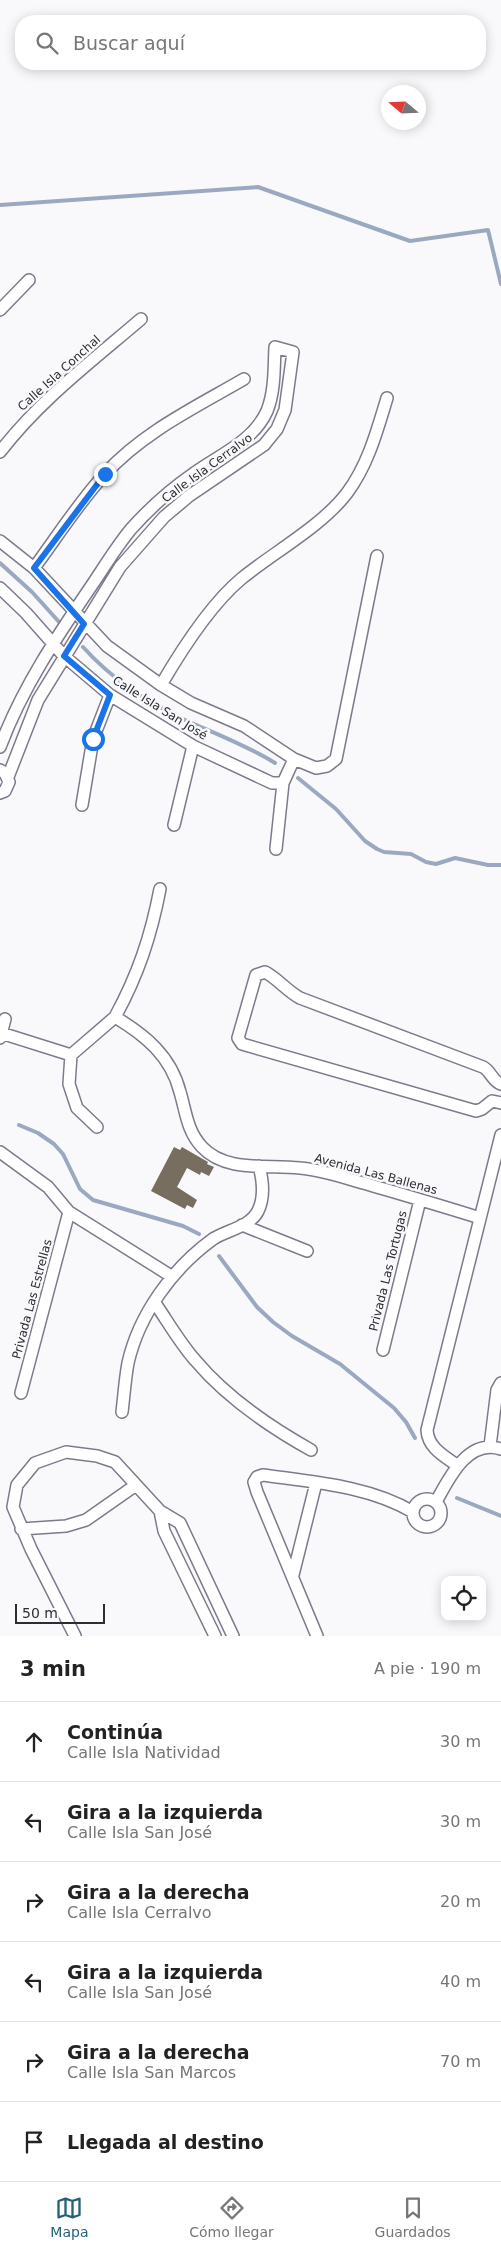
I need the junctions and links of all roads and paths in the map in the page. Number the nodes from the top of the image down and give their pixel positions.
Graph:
1 (29, 280) dead end
2 (0, 309) edge
3 (141, 319) dead end
4 (244, 379) dead end
5 (387, 398) dead end
6 (0, 452) edge
7 (0, 541) edge
8 (377, 556) dead end
9 (34, 568) junction
10 (0, 588) edge
11 (73, 611) junction
12 (84, 624) junction
13 (52, 644) junction
14 (64, 656) junction
15 (161, 684) junction
16 (110, 695) junction
17 (0, 746) edge
18 (193, 746) junction
19 (294, 758) junction
20 (4, 774) edge
21 (283, 783) junction
22 (0, 794) edge
23 (82, 805) dead end
24 (174, 825) dead end
25 (276, 849) dead end
26 (160, 889) dead end
27 (115, 1017) junction
28 (5, 1019) dead end
29 (1, 1036) edge
30 (71, 1055) junction
31 (501, 1084) edge
32 (501, 1103) edge
33 (98, 1128) dead end
34 (501, 1135) edge
35 (0, 1152) edge
36 (259, 1166) junction
37 (420, 1200) junction
38 (69, 1212) junction
39 (480, 1218) junction
40 (242, 1225) junction
41 (307, 1251) dead end
42 (171, 1276) junction
43 (155, 1303) junction
44 (383, 1350) dead end
45 (501, 1383) edge
46 (21, 1393) dead end
47 (122, 1412) dead end
48 (495, 1447) edge
49 (311, 1450) dead end
50 (458, 1466) junction
51 (316, 1483) junction
52 (136, 1485) junction
53 (436, 1502) junction
54 (160, 1511) junction
55 (413, 1512) junction
56 (21, 1529) junction
57 (293, 1575) junction
58 (75, 1636) edge
59 (215, 1636) edge
60 (233, 1636) edge
61 (317, 1636) edge

1 - 2 street
3 - 6 street, Calle Isla Conchal
4 - 9 street
5 - 15 street
7 - 9 street, Calle Isla San José
8 - 19 street, Calle Isla San José
9 - 11 street, Calle Isla San José
10 - 13 street, Calle Isla San José
11 - 12 street, Calle Isla San José
11 - 12 street, Calle Isla Cerralvo
11 - 13 street, Calle Isla Cerralvo
12 - 14 street, Calle Isla Cerralvo
12 - 15 street, Calle Isla San José
13 - 14 street, Calle Isla San José
13 - 17 street, Calle Isla Cerralvo
14 - 16 street, Calle Isla San José
14 - 20 street, Calle Isla Cerralvo
15 - 19 street, Calle Isla San José
16 - 18 street, Calle Isla San José
16 - 23 street
18 - 21 street, Calle Isla San José
18 - 24 street
19 - 21 street
20 - 22 street, Calle Isla Cerralvo
21 - 25 street
26 - 27 street
27 - 30 street
27 - 36 street, Avenida Las Ballenas
28 - 29 street
29 - 30 street
30 - 33 street
31 - 32 street
34 - 39 street
35 - 38 street
36 - 37 street, Avenida Las Ballenas
36 - 40 street
37 - 39 street, Avenida Las Ballenas
37 - 44 street, Privada Las Tortugas
38 - 42 street
38 - 46 street, Privada Las Estrellas
39 - 50 street
40 - 41 street
40 - 42 street
42 - 43 street
43 - 47 street
43 - 49 street
45 - 48 street
48 - 50 street
50 - 53 street
51 - 55 street
51 - 57 street
51 - 57 street
52 - 54 street
52 - 56 street
52 - 56 street
53 - 55 street
53 - 55 street
54 - 59 street
54 - 60 street
56 - 58 street
57 - 61 street

